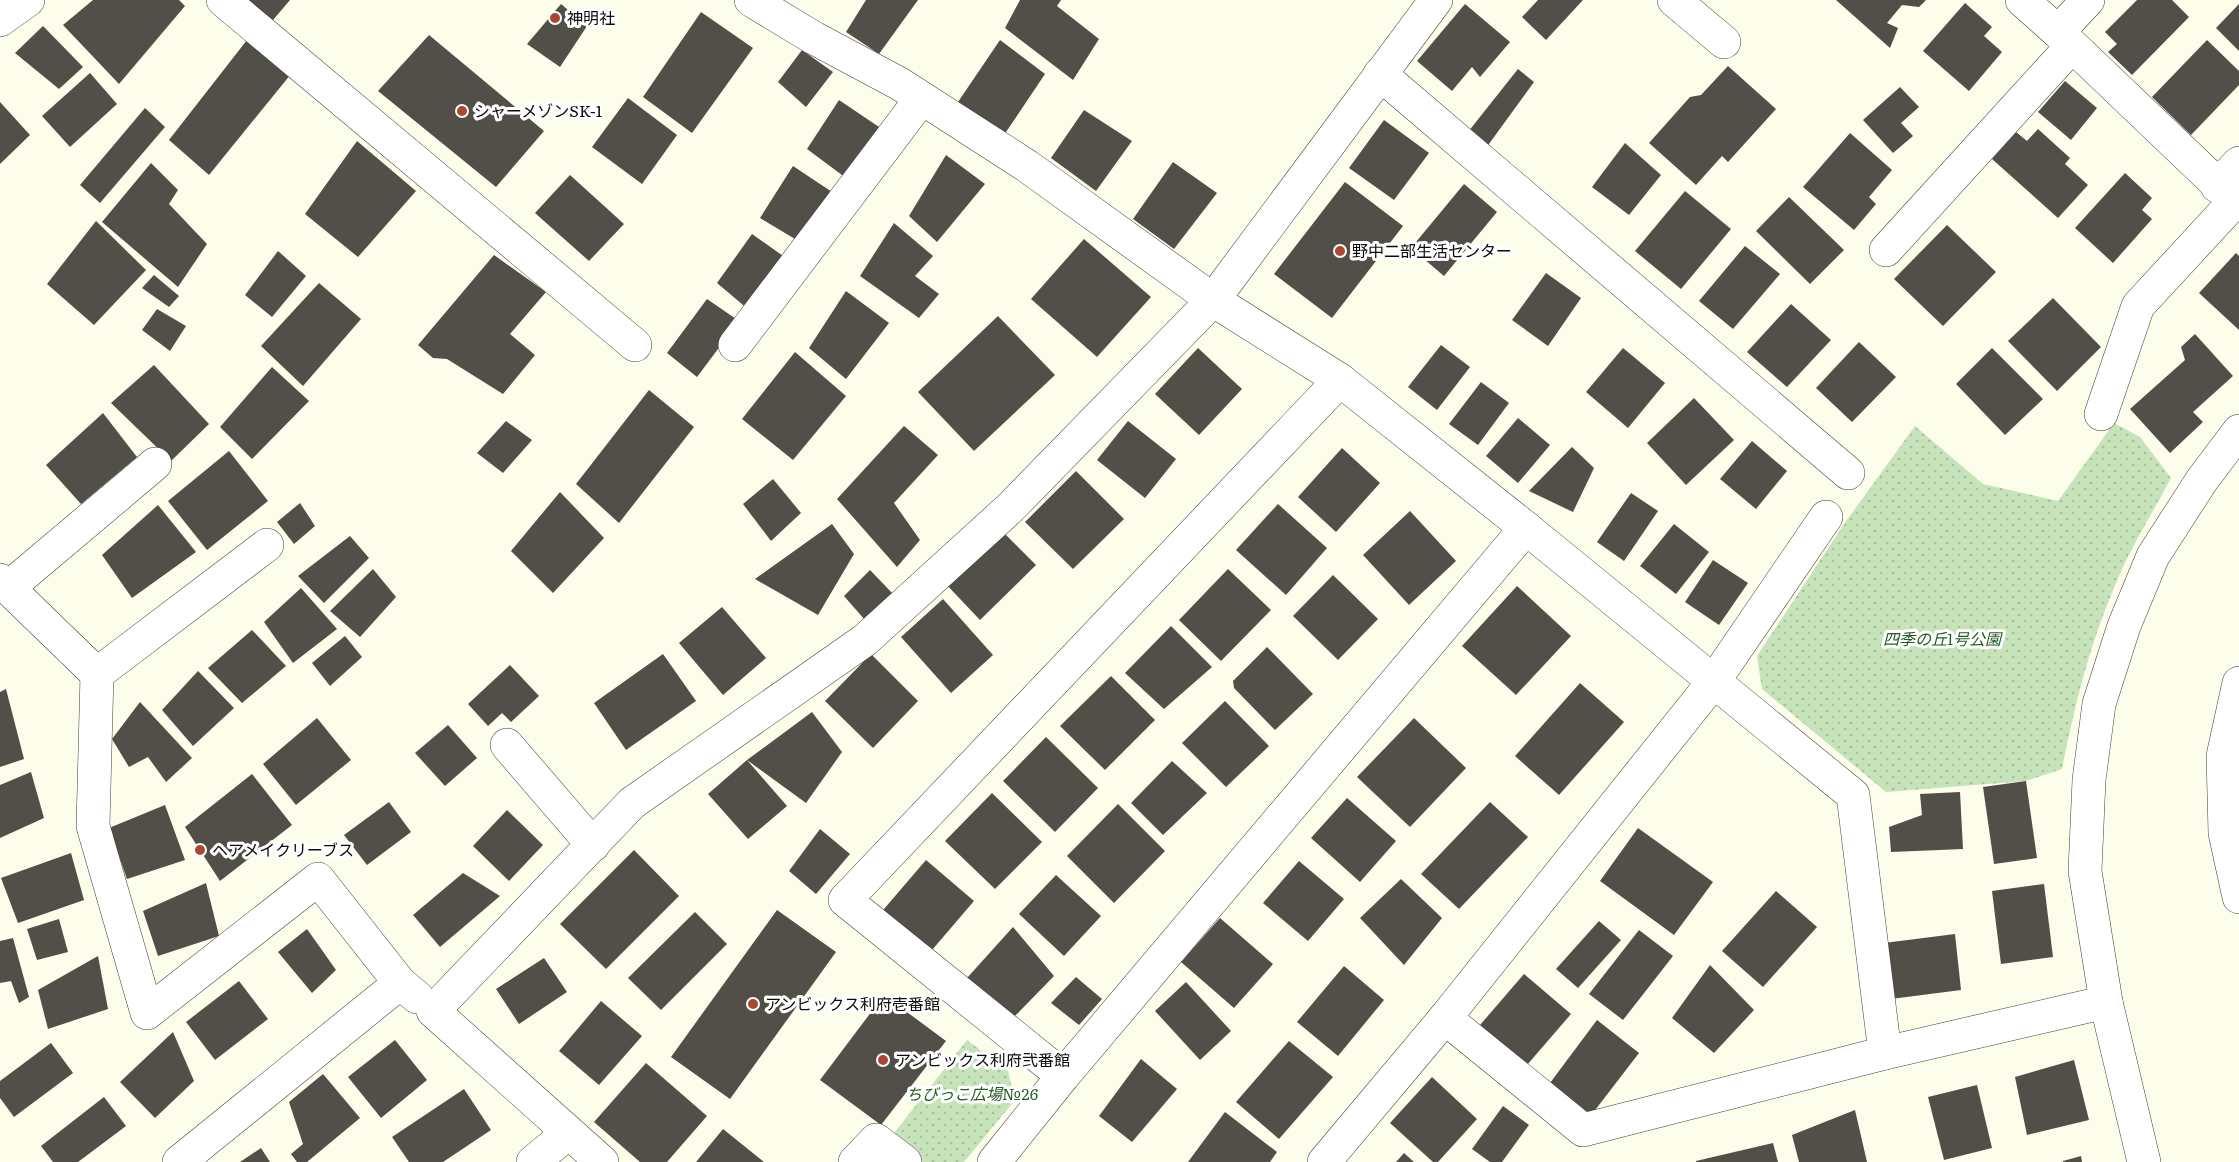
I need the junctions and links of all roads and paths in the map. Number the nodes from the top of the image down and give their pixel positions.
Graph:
1 (28, 0) edge
2 (223, 0) edge
3 (751, 0) edge
4 (1436, 0) edge
5 (1674, 0) edge
6 (2022, 0) edge
7 (2088, 0) edge
8 (0, 20) edge
9 (2065, 39) junction
10 (1724, 42) dead end
11 (1380, 74) junction
12 (921, 99) junction
13 (2228, 174) edge
14 (1886, 250) dead end
15 (1213, 300) junction
16 (635, 345) dead end
17 (735, 345) dead end
18 (1340, 380) junction
19 (2101, 414) dead end
20 (2239, 431) edge
21 (155, 464) dead end
22 (1848, 473) dead end
23 (1826, 517) dead end
24 (1526, 528) junction
25 (267, 545) dead end
26 (4, 584) edge
27 (97, 674) junction
28 (1713, 681) junction
29 (2239, 683) edge
30 (507, 745) dead end
31 (593, 845) junction
32 (2239, 897) edge
33 (400, 983) junction
34 (2106, 1002) junction
35 (433, 1011) junction
36 (1445, 1018) junction
37 (1885, 1053) junction
38 (1063, 1076) junction
39 (568, 1133) junction
40 (179, 1162) edge
41 (533, 1162) edge
42 (602, 1162) edge
43 (855, 1162) edge
44 (905, 1162) edge
45 (994, 1162) edge
46 (1324, 1162) edge
47 (2144, 1162) edge

1 - 8 street
2 - 16 street
3 - 12 street
4 - 11 street
5 - 10 street
6 - 9 street
7 - 9 street
9 - 13 street
9 - 14 street
11 - 15 street
11 - 22 street
12 - 15 street
12 - 17 street
13 - 19 street
15 - 18 street
15 - 31 street
18 - 24 street
18 - 38 street
20 - 34 street
21 - 26 street
23 - 28 street
24 - 28 street
24 - 38 street
25 - 27 street
26 - 27 street
27 - 33 street
28 - 36 street
28 - 37 street
29 - 32 street
30 - 31 street
31 - 35 street
33 - 35 street
33 - 40 street
34 - 37 street
34 - 47 street
35 - 39 street
36 - 37 street
36 - 46 street
38 - 45 street
39 - 41 street
39 - 42 street
43 - 44 street

